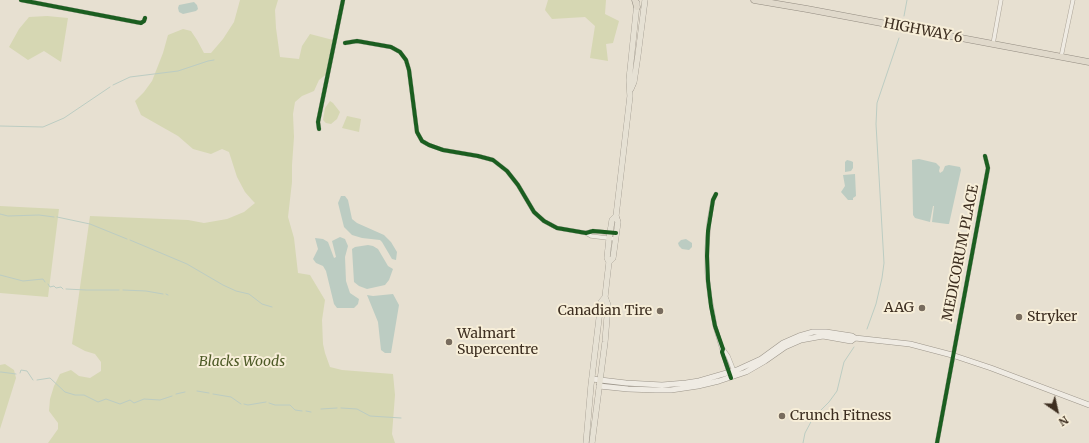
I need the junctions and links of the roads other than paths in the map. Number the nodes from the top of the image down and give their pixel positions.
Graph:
1 (21, 0) edge
2 (343, 0) edge
3 (636, 0) edge
4 (645, 0) edge
5 (756, 0) edge
6 (1001, 0) edge
7 (1073, 0) edge
8 (637, 7) joint
9 (145, 18) dead end
10 (345, 43) dead end
11 (993, 44) junction
12 (1061, 57) junction
13 (1089, 62) edge
14 (630, 92) junction
15 (319, 129) dead end
16 (985, 156) dead end
17 (716, 194) dead end
18 (613, 236) junction
19 (605, 297) junction
20 (952, 355) junction
21 (732, 374) junction
22 (592, 382) junction
23 (600, 383) junction
24 (1089, 405) edge
25 (586, 443) edge
26 (592, 443) edge
27 (937, 443) edge

1 - 9 street
2 - 15 street
3 - 8 highway
4 - 14 main road
5 - 11 highway, HIGHWAY 6
6 - 11 street
7 - 12 street
8 - 14 main road
10 - 18 street
11 - 12 highway, HIGHWAY 6
12 - 13 highway, HIGHWAY 6
14 - 18 main road
16 - 20 street, MEDICORUM PLACE
17 - 21 street
18 - 19 main road
19 - 22 main road
19 - 23 main road
20 - 21 main road
20 - 24 main road
20 - 27 street, MEDICORUM PLACE
21 - 23 main road
22 - 23 main road
22 - 25 main road
23 - 26 main road

